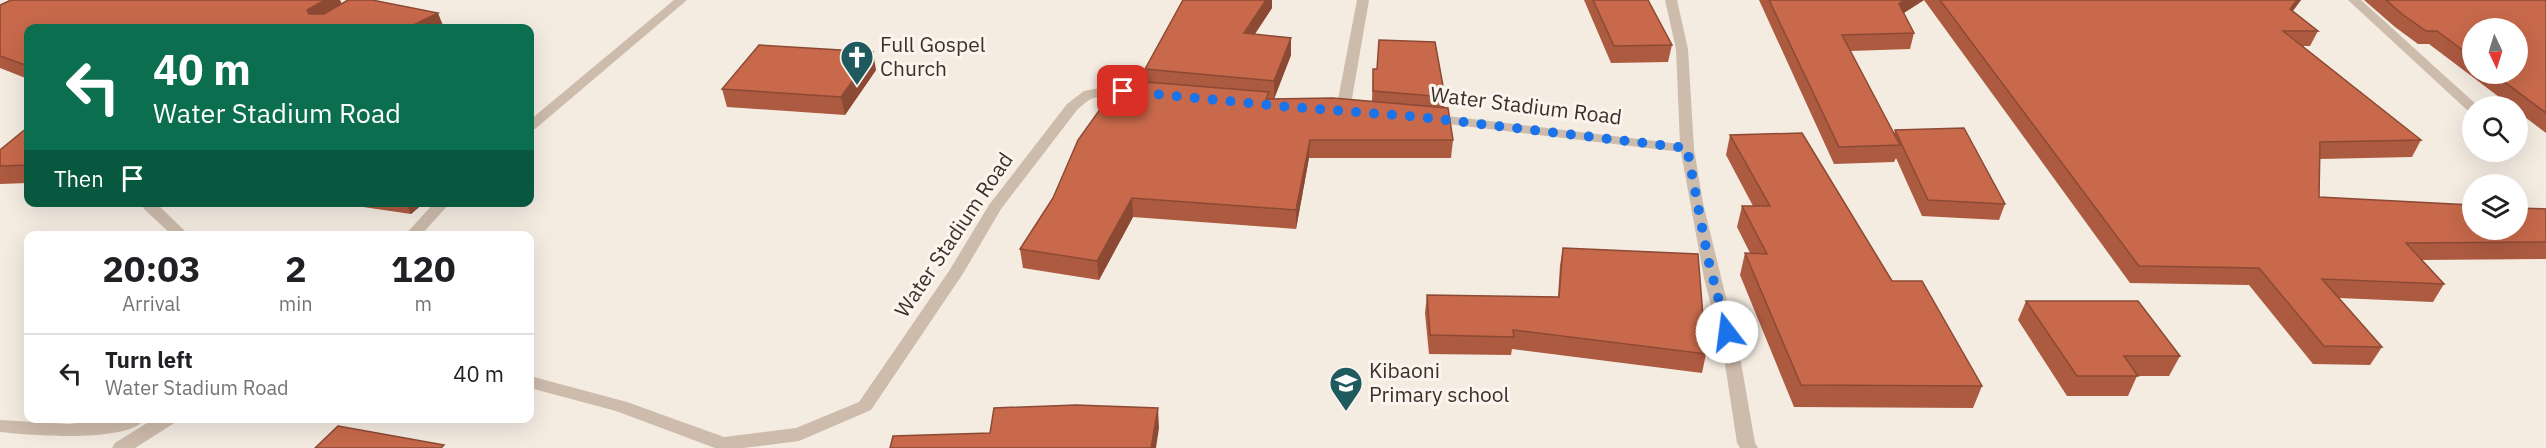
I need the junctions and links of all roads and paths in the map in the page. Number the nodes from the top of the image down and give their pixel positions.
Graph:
1 (681, 0) edge
2 (1363, 0) edge
3 (1671, 0) edge
4 (2354, 0) edge
5 (1145, 94) edge
6 (2462, 98) edge
7 (1343, 110) edge
8 (1420, 117) edge
9 (534, 123) edge
10 (1687, 148) junction
11 (150, 207) edge
12 (439, 207) edge
13 (177, 231) edge
14 (416, 231) edge
15 (534, 383) edge
16 (126, 423) edge
17 (162, 423) edge
18 (0, 426) edge
19 (796, 441) edge
20 (121, 448) edge
21 (1749, 448) edge

1 - 9 street
2 - 7 street
3 - 10 street
4 - 6 street
5 - 19 street, Water Stadium Road
8 - 10 street, Water Stadium Road
10 - 21 street
11 - 13 street
12 - 14 street
15 - 19 street, Water Stadium Road
16 - 18 street
17 - 20 street

